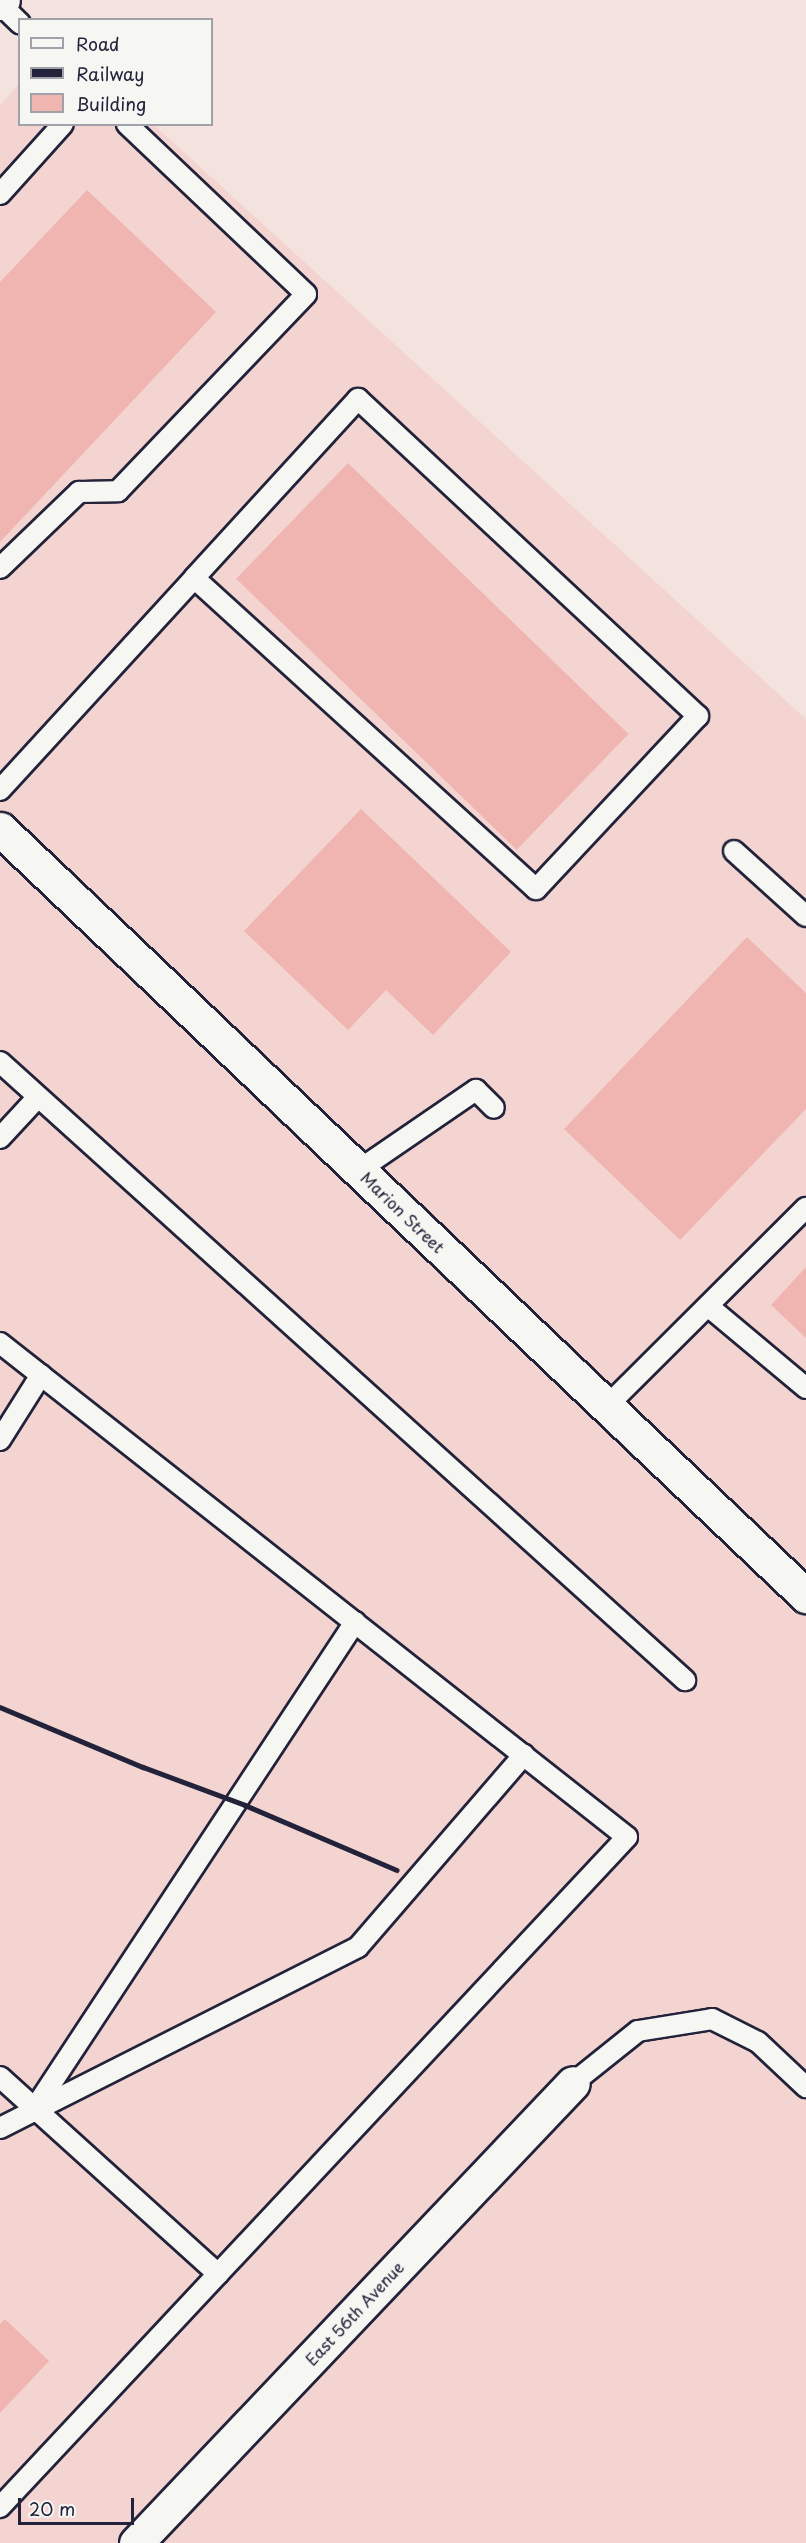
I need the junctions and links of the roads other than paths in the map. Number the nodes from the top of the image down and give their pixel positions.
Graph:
1 (3, 0) edge
2 (0, 4) edge
3 (18, 21) edge
4 (61, 126) edge
5 (129, 126) edge
6 (0, 194) edge
7 (0, 568) edge
8 (194, 578) junction
9 (0, 790) edge
10 (0, 829) edge
11 (734, 851) dead end
12 (806, 916) edge
13 (0, 1062) edge
14 (38, 1097) junction
15 (494, 1108) dead end
16 (0, 1138) edge
17 (359, 1170) junction
18 (806, 1208) edge
19 (708, 1306) junction
20 (0, 1343) edge
21 (41, 1375) junction
22 (806, 1388) edge
23 (607, 1406) junction
24 (0, 1440) edge
25 (806, 1596) edge
26 (355, 1622) junction
27 (685, 1680) dead end
28 (524, 1755) junction
29 (0, 2077) edge
30 (573, 2083) joint
31 (806, 2088) edge
32 (34, 2110) junction
33 (0, 2128) edge
34 (218, 2274) junction
35 (0, 2507) edge
36 (136, 2543) edge

1 - 2 street
2 - 3 lane
4 - 6 lane
5 - 7 lane
8 - 8 lane
8 - 9 lane
10 - 17 street, Marion Street
11 - 12 lane
13 - 14 lane
14 - 16 lane
14 - 27 lane
15 - 17 lane
17 - 23 street, Marion Street
18 - 19 lane
19 - 22 lane
19 - 23 lane
20 - 21 lane
21 - 24 lane
21 - 26 lane
23 - 25 street, Marion Street
26 - 28 lane
26 - 32 lane
28 - 32 lane
28 - 34 lane
29 - 32 lane
30 - 31 lane
30 - 36 street, East 56th Avenue
32 - 33 lane
32 - 34 lane
34 - 35 lane

